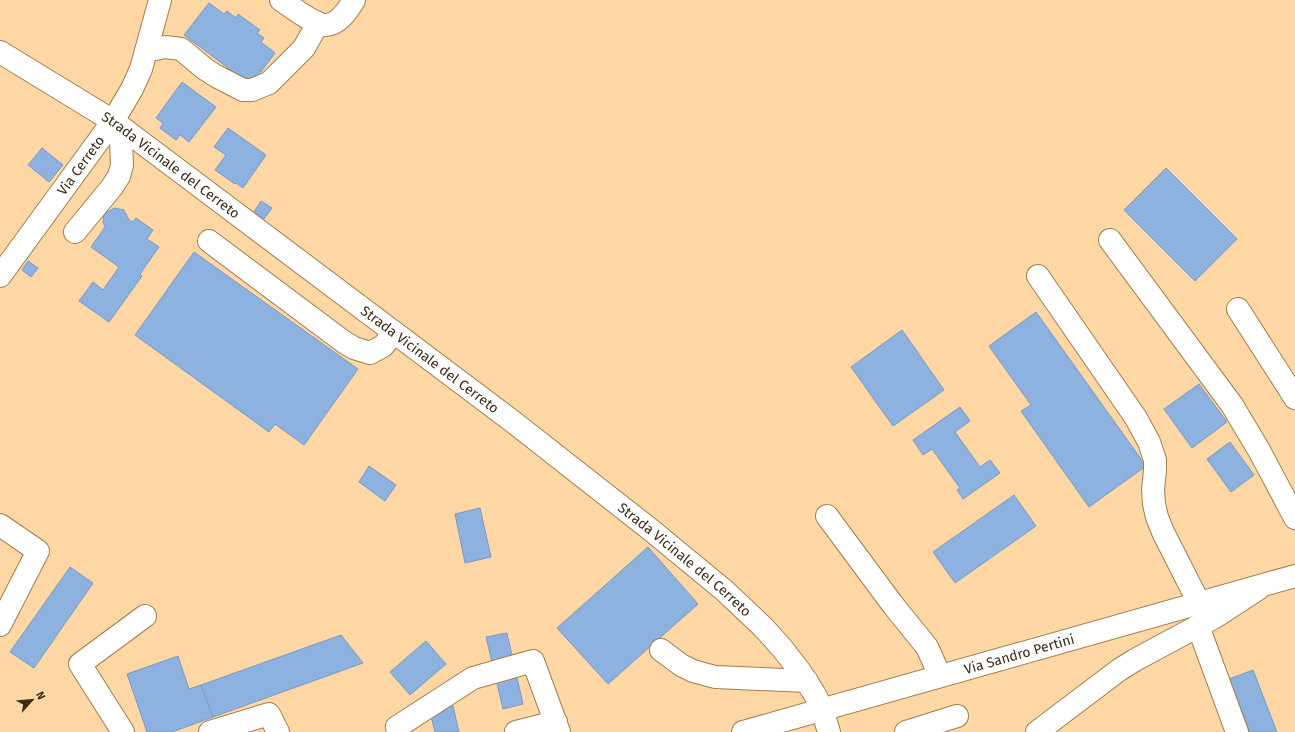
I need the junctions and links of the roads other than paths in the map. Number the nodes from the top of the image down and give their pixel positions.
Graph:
1 (160, 0) edge
2 (280, 0) edge
3 (354, 0) edge
4 (316, 22) junction
5 (146, 51) junction
6 (0, 52) edge
7 (113, 121) junction
8 (75, 232) dead end
9 (1110, 240) dead end
10 (209, 241) dead end
11 (2, 268) edge
12 (1038, 276) dead end
13 (1238, 309) dead end
14 (394, 333) junction
15 (1295, 398) edge
16 (827, 516) dead end
17 (1295, 518) edge
18 (0, 525) edge
19 (1295, 576) edge
20 (1266, 584) junction
21 (1199, 603) junction
22 (145, 616) dead end
23 (0, 625) edge
24 (1198, 626) junction
25 (661, 650) dead end
26 (940, 676) junction
27 (807, 681) junction
28 (822, 709) junction
29 (957, 716) dead end
30 (1057, 726) edge
31 (558, 727) edge
32 (124, 732) edge
33 (210, 732) edge
34 (278, 732) edge
35 (398, 732) edge
36 (516, 732) edge
37 (742, 732) edge
38 (829, 732) edge
39 (906, 732) edge
40 (1037, 732) edge
41 (1237, 732) edge

1 - 5 street, Via Cerreto
2 - 4 street
3 - 4 street
4 - 5 street
5 - 7 street, Via Cerreto
6 - 7 street, Strada Vicinale del Cerreto
7 - 8 street
7 - 11 street, Via Cerreto
7 - 14 street, Strada Vicinale del Cerreto
9 - 17 street
10 - 14 street
12 - 21 street
13 - 15 street
14 - 27 street, Strada Vicinale del Cerreto
16 - 26 street
18 - 23 street
19 - 20 street, Via Sandro Pertini
20 - 21 street, Via Sandro Pertini
20 - 24 street
21 - 26 street, Via Sandro Pertini
22 - 32 street
24 - 30 street
24 - 41 street
25 - 27 street
26 - 28 street, Via Sandro Pertini
27 - 28 street, Strada Vicinale del Cerreto
28 - 37 street, Via Sandro Pertini
28 - 38 street, Strada Vicinale del Cerreto
29 - 39 street
30 - 40 street
31 - 35 street
31 - 36 street
33 - 34 street

